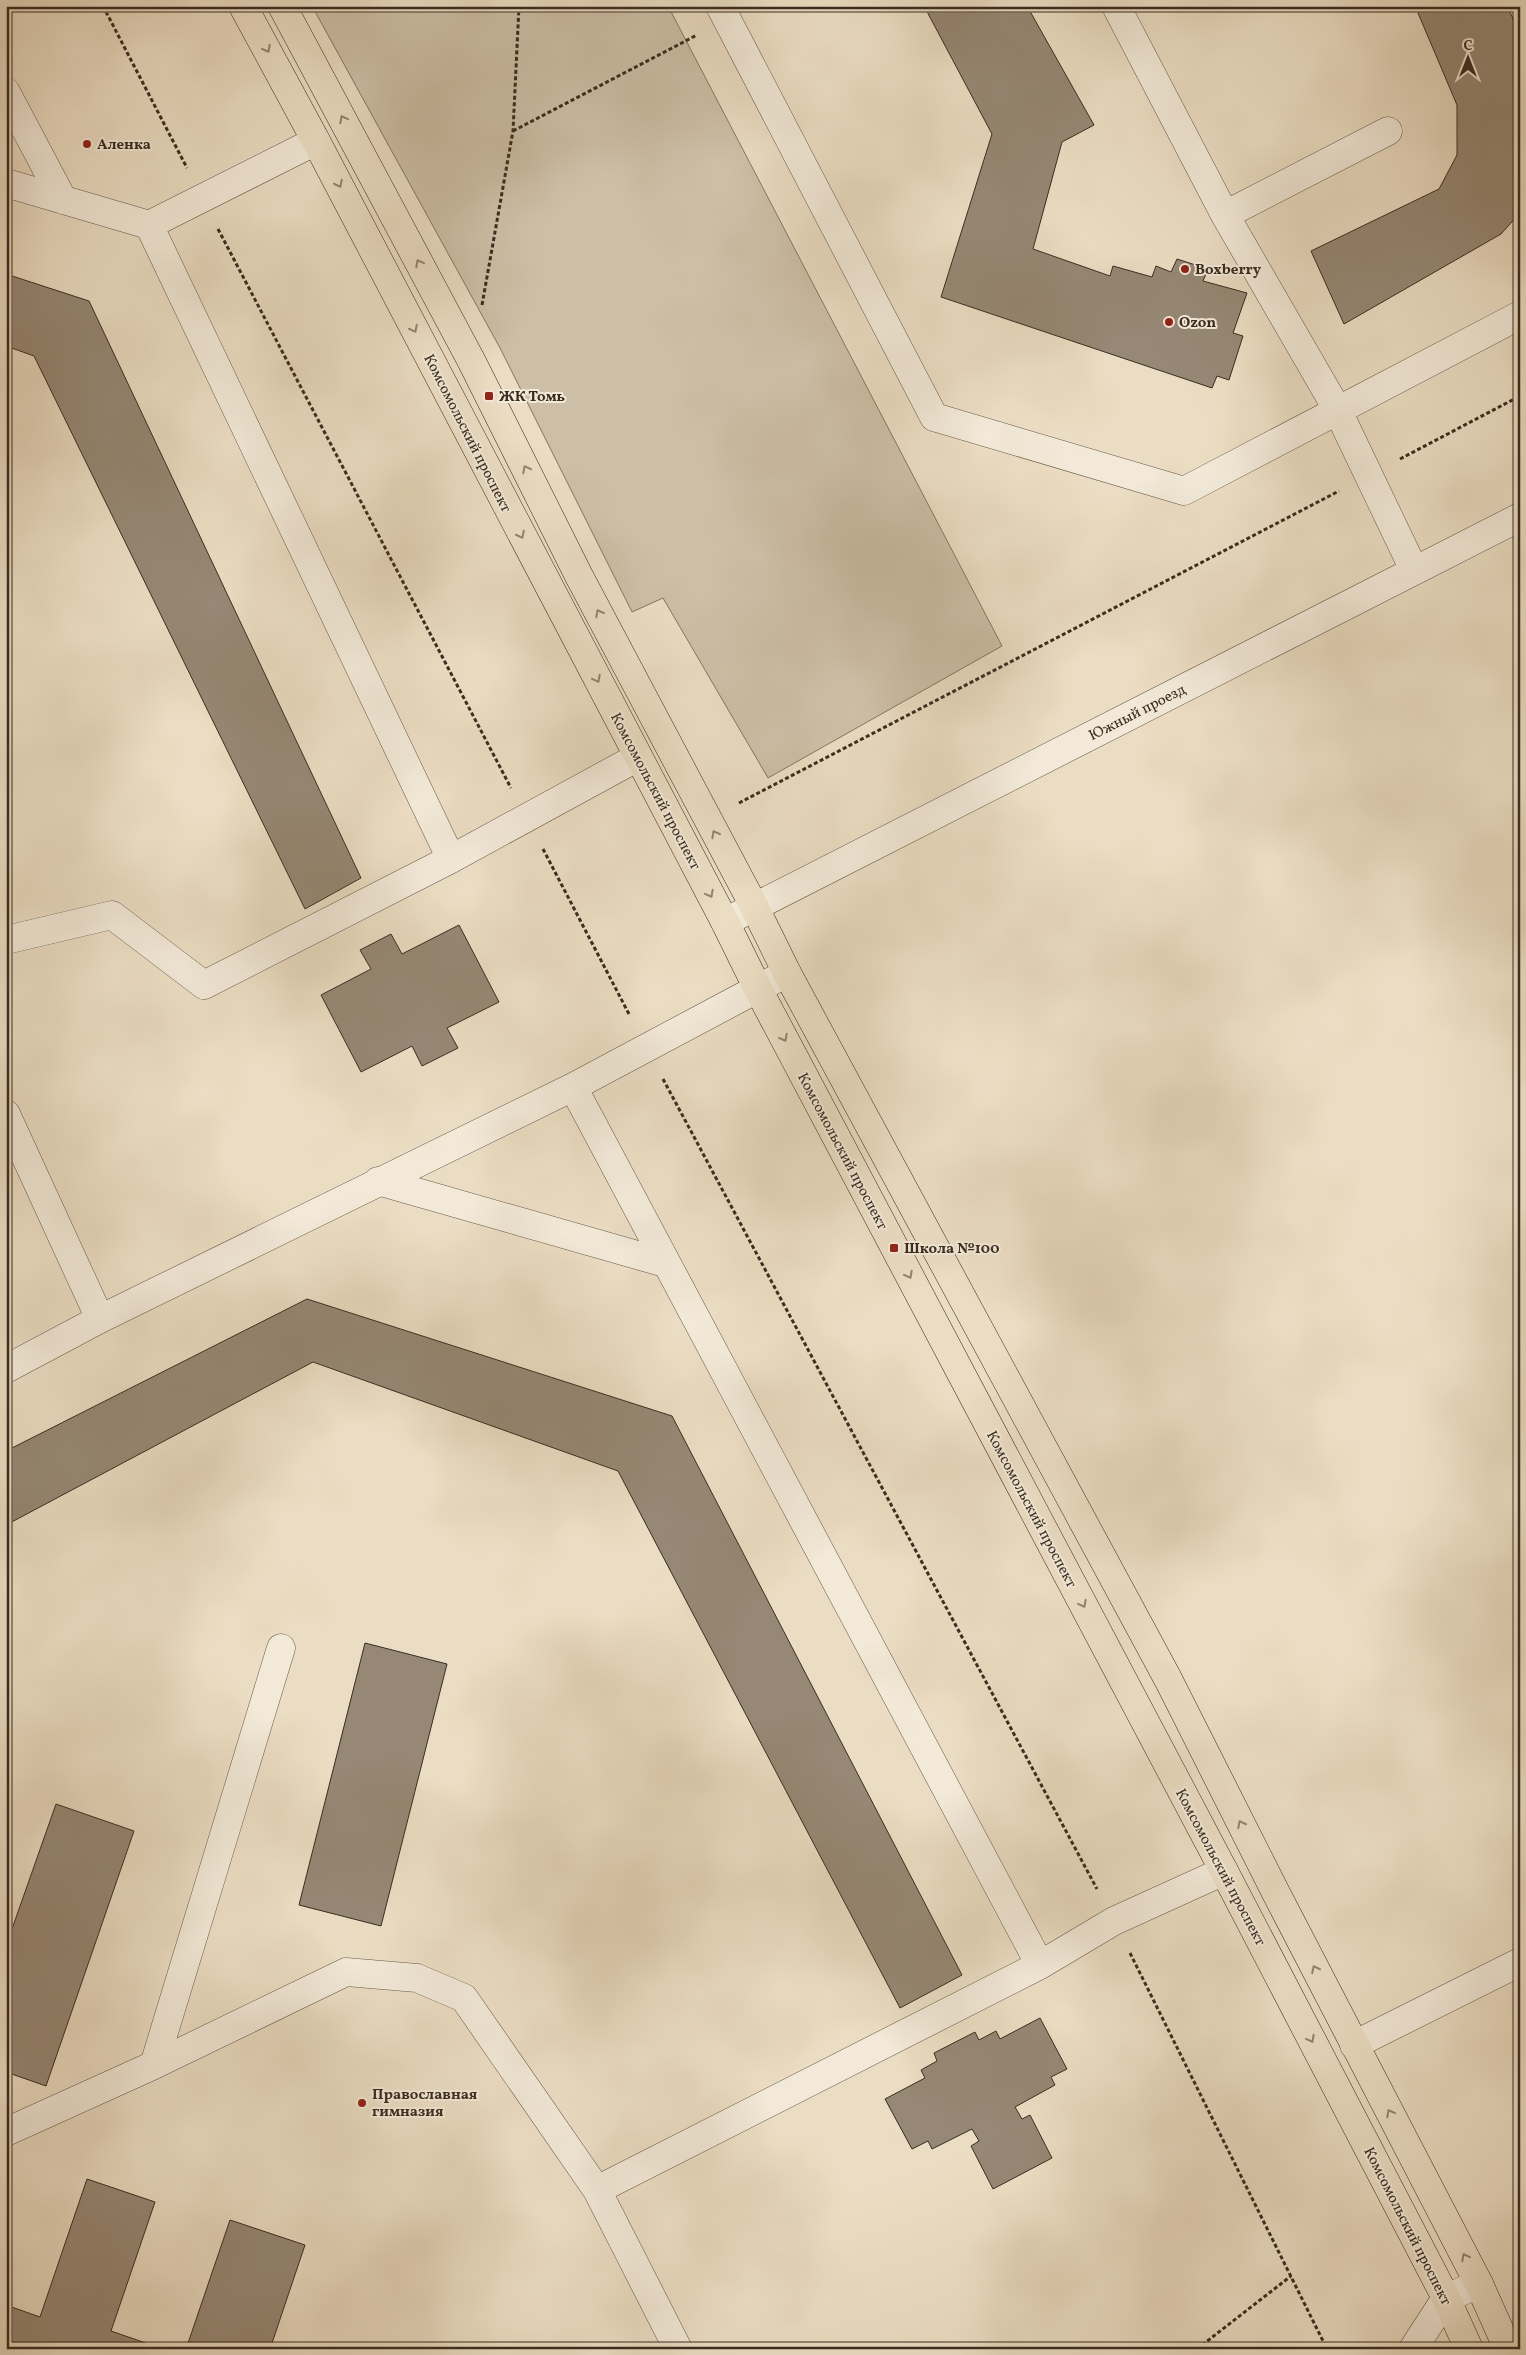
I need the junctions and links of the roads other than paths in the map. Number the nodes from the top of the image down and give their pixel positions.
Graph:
1 (243, 6) edge
2 (282, 6) edge
3 (1116, 6) edge
4 (723, 13) edge
5 (6, 92) edge
6 (1388, 131) dead end
7 (316, 141) junction
8 (6, 183) edge
9 (63, 200) junction
10 (1225, 215) junction
11 (149, 225) junction
12 (1520, 315) edge
13 (1337, 409) junction
14 (1520, 517) edge
15 (1414, 570) junction
16 (638, 757) junction
17 (451, 859) junction
18 (755, 908) junction
19 (725, 922) junction
20 (6, 940) edge
21 (787, 973) junction
22 (758, 989) junction
23 (573, 1087) junction
24 (6, 1114) edge
25 (378, 1181) junction
26 (665, 1263) junction
27 (100, 1319) junction
28 (6, 1369) edge
29 (281, 1648) dead end
30 (1224, 1871) junction
31 (1520, 1962) edge
32 (1040, 1965) junction
33 (1354, 2044) junction
34 (154, 2064) junction
35 (6, 2132) edge
36 (597, 2190) junction
37 (1479, 2284) junction
38 (1446, 2298) junction
39 (678, 2349) edge
40 (1413, 2349) edge
41 (1469, 2349) edge
42 (1508, 2349) edge

1 -> 7 main road, Комсомольский проспект
18 -> 2 main road
3 - 10 street
4 - 13 street
5 - 9 street
6 - 10 street
7 - 11 street
7 -> 16 main road, Комсомольский проспект
8 - 9 street
9 - 11 street
10 - 13 street
11 - 17 street
12 - 13 street
13 - 15 street
14 - 15 street, Южный проезд
15 - 18 street, Южный проезд
16 - 17 street
16 -> 19 main road, Комсомольский проспект
17 - 20 street
18 - 19 street, Южный проезд
18 - 21 main road
19 - 22 main road, Комсомольский проспект
21 - 22 street
33 -> 21 main road
22 - 23 street
22 -> 30 main road, Комсомольский проспект
23 - 25 street
23 - 26 street
24 - 27 street
25 - 26 street
25 - 27 street
26 - 32 street
27 - 28 street
29 - 34 street
30 - 32 street
30 -> 38 main road, Комсомольский проспект
31 - 33 street
32 - 36 street
37 -> 33 main road
34 - 35 street
34 - 36 street
36 - 39 street
37 - 38 street
37 - 42 main road
38 - 40 street
38 - 41 main road, Комсомольский проспект

